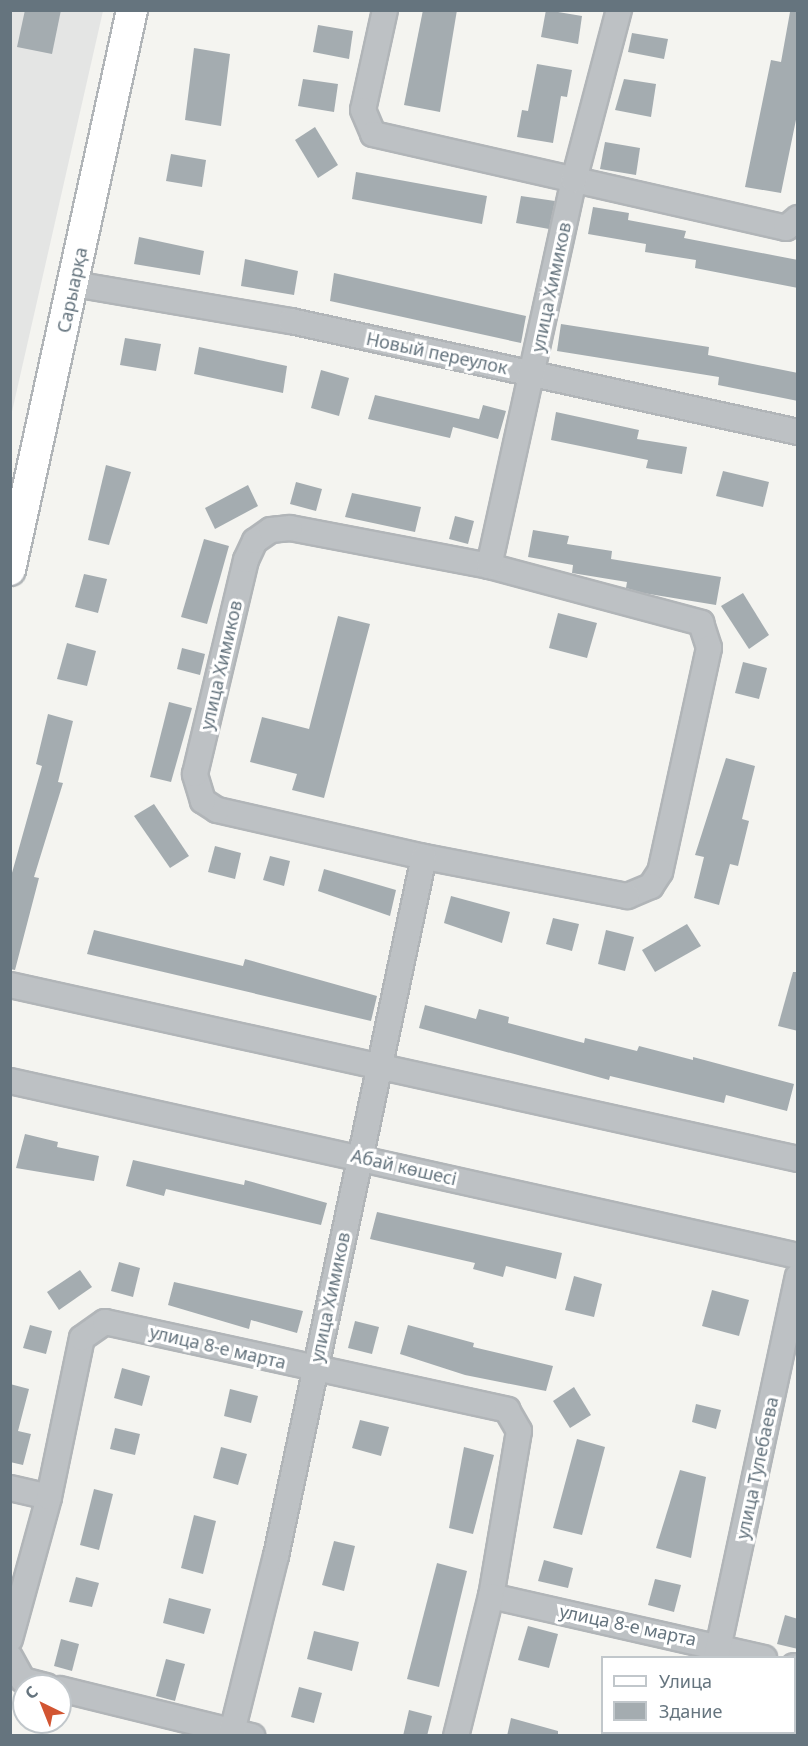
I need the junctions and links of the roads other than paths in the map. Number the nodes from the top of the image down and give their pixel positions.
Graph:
1 (132, 10) edge
2 (385, 10) edge
3 (619, 10) edge
4 (574, 180) junction
5 (798, 218) edge
6 (74, 284) junction
7 (532, 374) junction
8 (798, 432) edge
9 (489, 566) junction
10 (10, 570) edge
11 (424, 857) junction
12 (10, 985) edge
13 (377, 1064) junction
14 (10, 1081) edge
15 (359, 1156) junction
16 (798, 1159) edge
17 (798, 1256) edge
18 (798, 1277) edge
19 (316, 1369) junction
20 (10, 1488) edge
21 (49, 1497) junction
22 (491, 1596) junction
23 (10, 1640) edge
24 (718, 1651) edge
25 (751, 1656) edge
26 (10, 1657) edge
27 (20, 1674) edge
28 (72, 1692) edge
29 (238, 1734) edge
30 (456, 1736) edge

1 - 6 main road, Сарыарқа
2 - 4 street
3 - 4 street, улица Химиков
4 - 5 street
4 - 7 street, улица Химиков
6 - 7 street, Новый переулок
6 - 10 main road, Сарыарқа
7 - 8 street, Новый переулок
7 - 9 street, улица Химиков
9 - 11 street, улица Химиков
9 - 11 street, улица Химиков
11 - 13 street, улица Химиков
12 - 13 street
13 - 15 street, улица Химиков
13 - 16 street
14 - 15 street, Абай көшесі
15 - 17 street, Абай көшесі
15 - 19 street, улица Химиков
18 - 24 street, улица Тулебаева
19 - 21 street, улица 8-е марта
19 - 22 street, улица 8-е марта
19 - 29 street, улица Химиков
20 - 21 street
21 - 23 street, улица 8-е марта
22 - 24 street, улица 8-е марта
22 - 30 street, улица 8-е марта
24 - 25 street, улица 8-е марта
26 - 27 street
28 - 29 street

